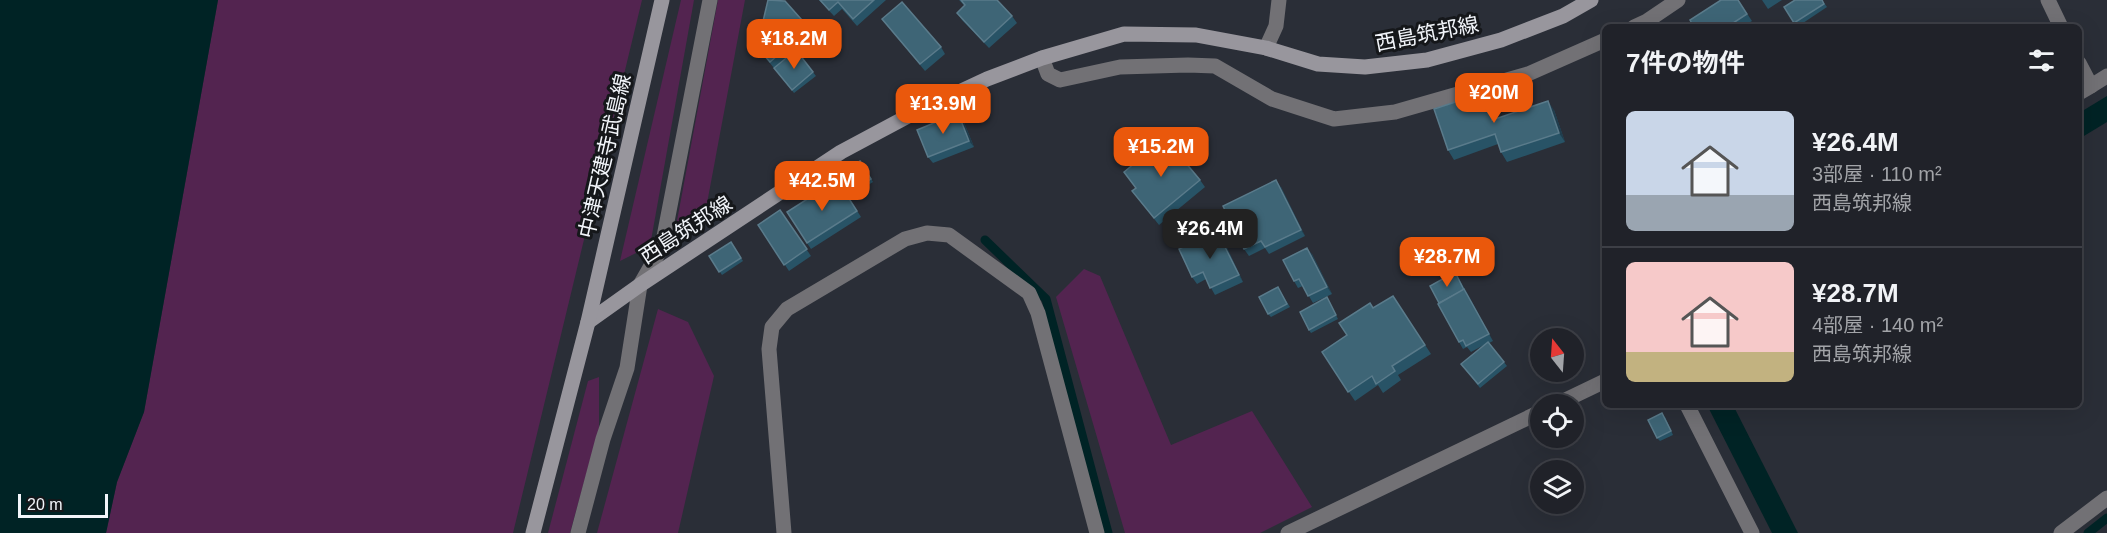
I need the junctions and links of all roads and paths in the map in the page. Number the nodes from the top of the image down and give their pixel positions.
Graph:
1 (662, 0) edge
2 (710, 0) edge
3 (1279, 0) edge
4 (1591, 0) edge
5 (1678, 0) edge
6 (2048, 0) edge
7 (1640, 24) edge
8 (2060, 24) edge
9 (1602, 41) edge
10 (1266, 48) junction
11 (1041, 57) junction
12 (2107, 76) edge
13 (2085, 90) edge
14 (640, 285) junction
15 (588, 322) junction
16 (1602, 382) edge
17 (1578, 394) edge
18 (1689, 408) edge
19 (1530, 417) edge
20 (2107, 498) edge
21 (533, 533) edge
22 (578, 533) edge
23 (784, 533) edge
24 (1096, 533) edge
25 (1288, 533) edge
26 (1752, 533) edge
27 (2061, 533) edge

1 - 15 main road, 中津天建寺武島線
2 - 14 street
3 - 10 street
4 - 10 main road, 西島筑邦線
5 - 7 street
6 - 8 street
9 - 11 street
10 - 11 main road, 西島筑邦線
11 - 14 main road, 西島筑邦線
12 - 13 street
14 - 15 main road, 西島筑邦線
14 - 22 street
15 - 21 main road
16 - 17 street
18 - 26 street
19 - 25 street
20 - 27 street
23 - 24 street

